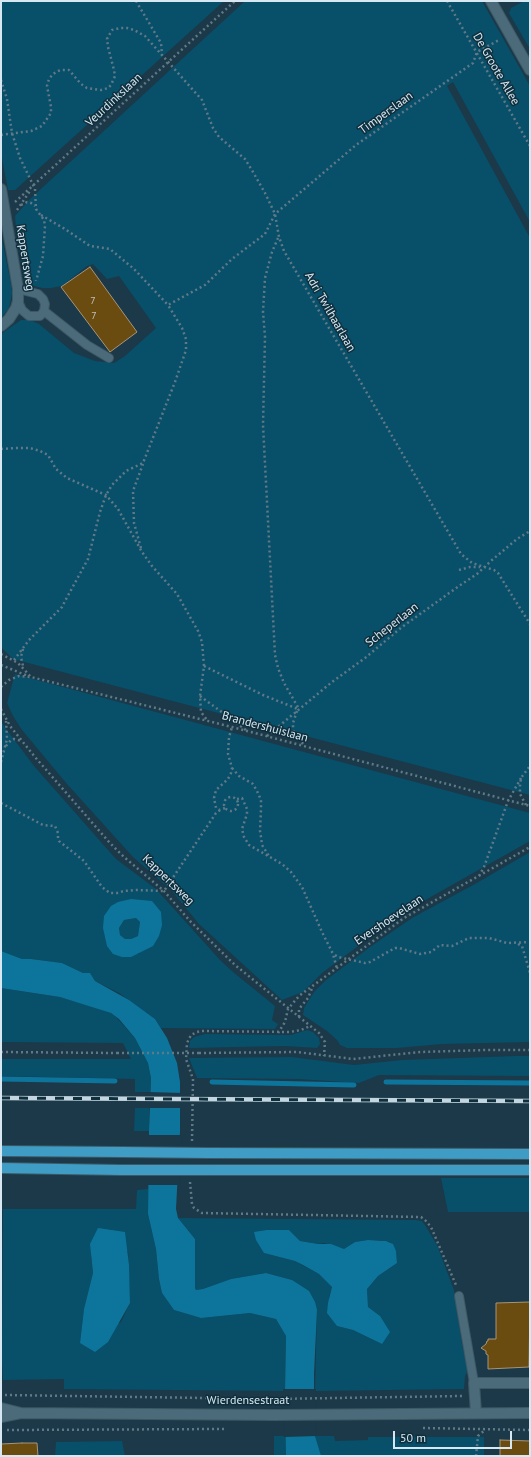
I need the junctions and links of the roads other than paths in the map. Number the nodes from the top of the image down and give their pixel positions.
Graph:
1 (491, 1) edge
2 (530, 70) edge
3 (1, 189) edge
4 (18, 290) junction
5 (18, 301) junction
6 (44, 311) junction
7 (1, 326) edge
8 (109, 358) dead end
9 (1, 1151) edge
10 (530, 1154) edge
11 (1, 1168) edge
12 (530, 1170) edge
13 (459, 1296) road end
14 (474, 1383) junction
15 (530, 1383) edge
16 (1, 1408) edge
17 (21, 1413) junction
18 (476, 1413) junction
19 (530, 1413) edge
20 (1, 1418) edge

1 - 2 street
3 - 4 street, Kappertsweg
4 - 5 street, Kappertsweg
4 - 6 lane
5 - 6 lane
5 - 7 street, Kappertsweg
6 - 8 lane
9 - 10 main road, bridge
11 - 12 main road, bridge
13 - 14 lane
14 - 15 street
14 - 18 street
16 - 17 street, Wierdensestraat
17 - 18 street, Wierdensestraat
17 - 20 street, Wierdensestraat
18 - 19 street, Wierdensestraat

